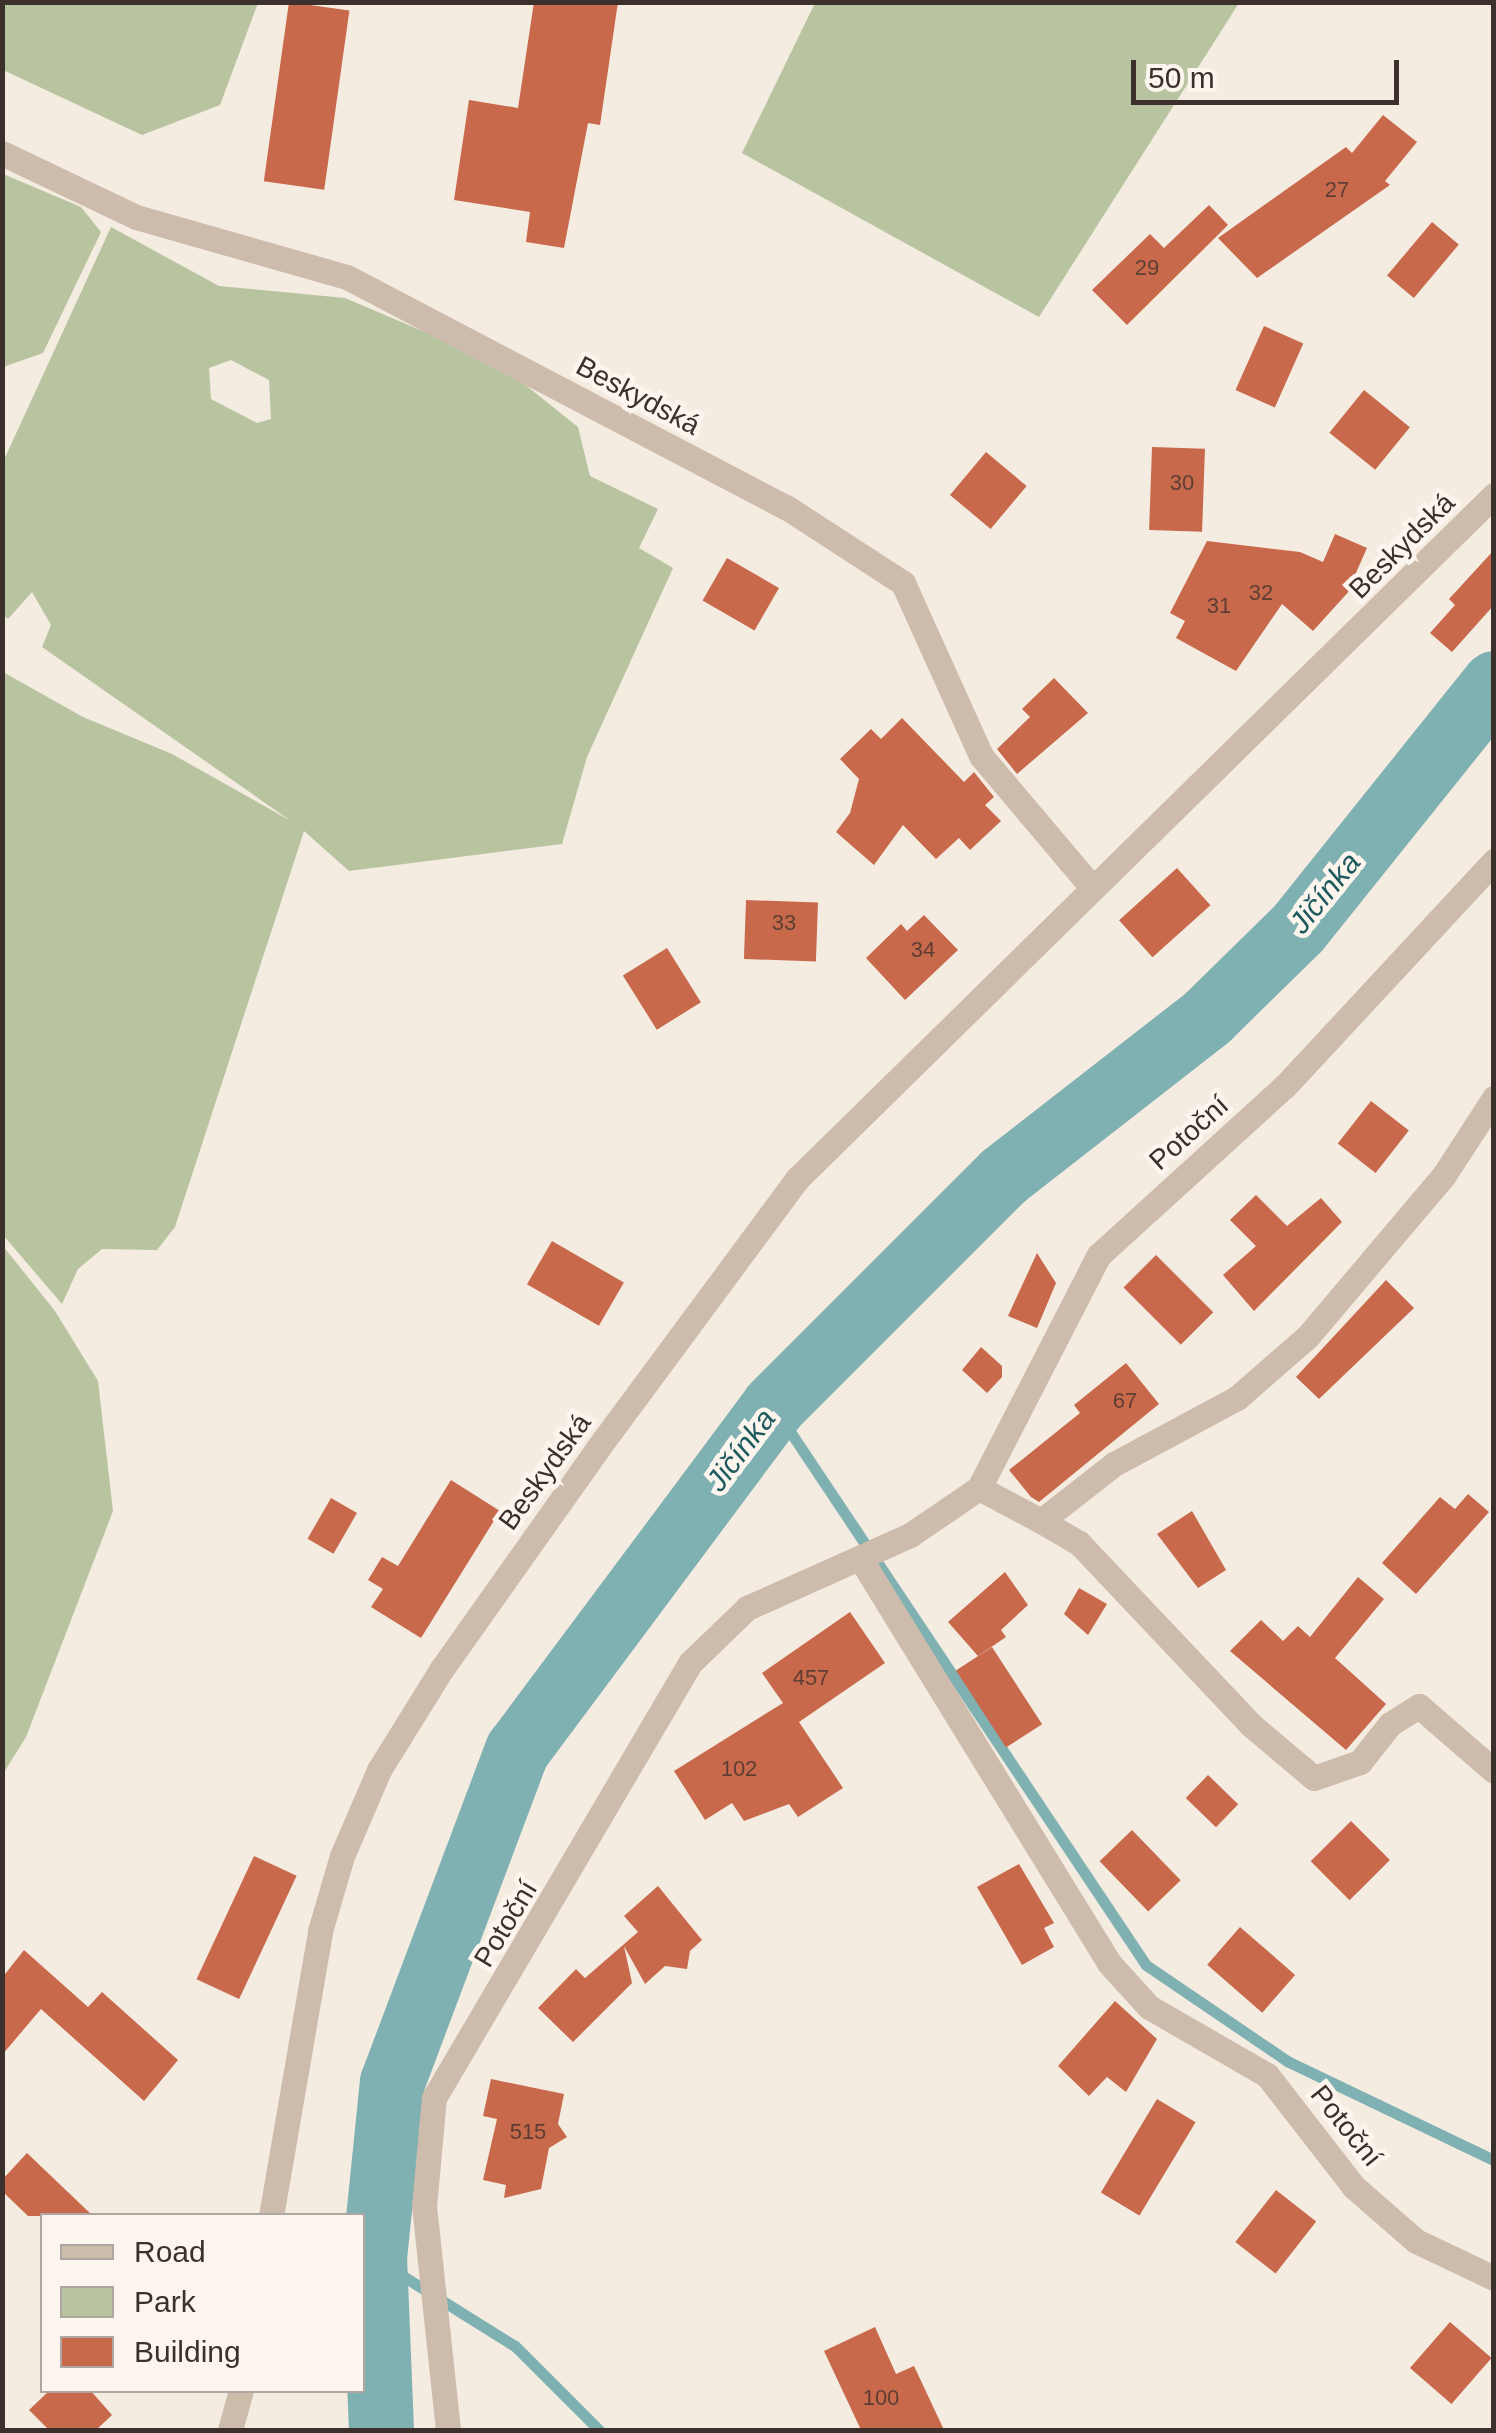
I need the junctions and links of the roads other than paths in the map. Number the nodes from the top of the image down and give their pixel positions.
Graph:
1 (2, 153) edge
2 (1494, 496) edge
3 (1494, 861) edge
4 (1090, 885) junction
5 (1494, 1098) edge
6 (978, 1488) junction
7 (1041, 1522) junction
8 (860, 1558) junction
9 (1494, 1771) edge
10 (272, 2213) edge
11 (1494, 2278) edge
12 (240, 2393) edge
13 (230, 2430) edge
14 (448, 2430) edge

1 - 4 street, Beskydská
2 - 4 street, Beskydská
3 - 6 street, Potoční
4 - 10 street, Beskydská
5 - 7 street
6 - 7 street
6 - 8 street, Potoční
7 - 9 street
8 - 11 street, Potoční
8 - 14 street, Potoční
12 - 13 street

